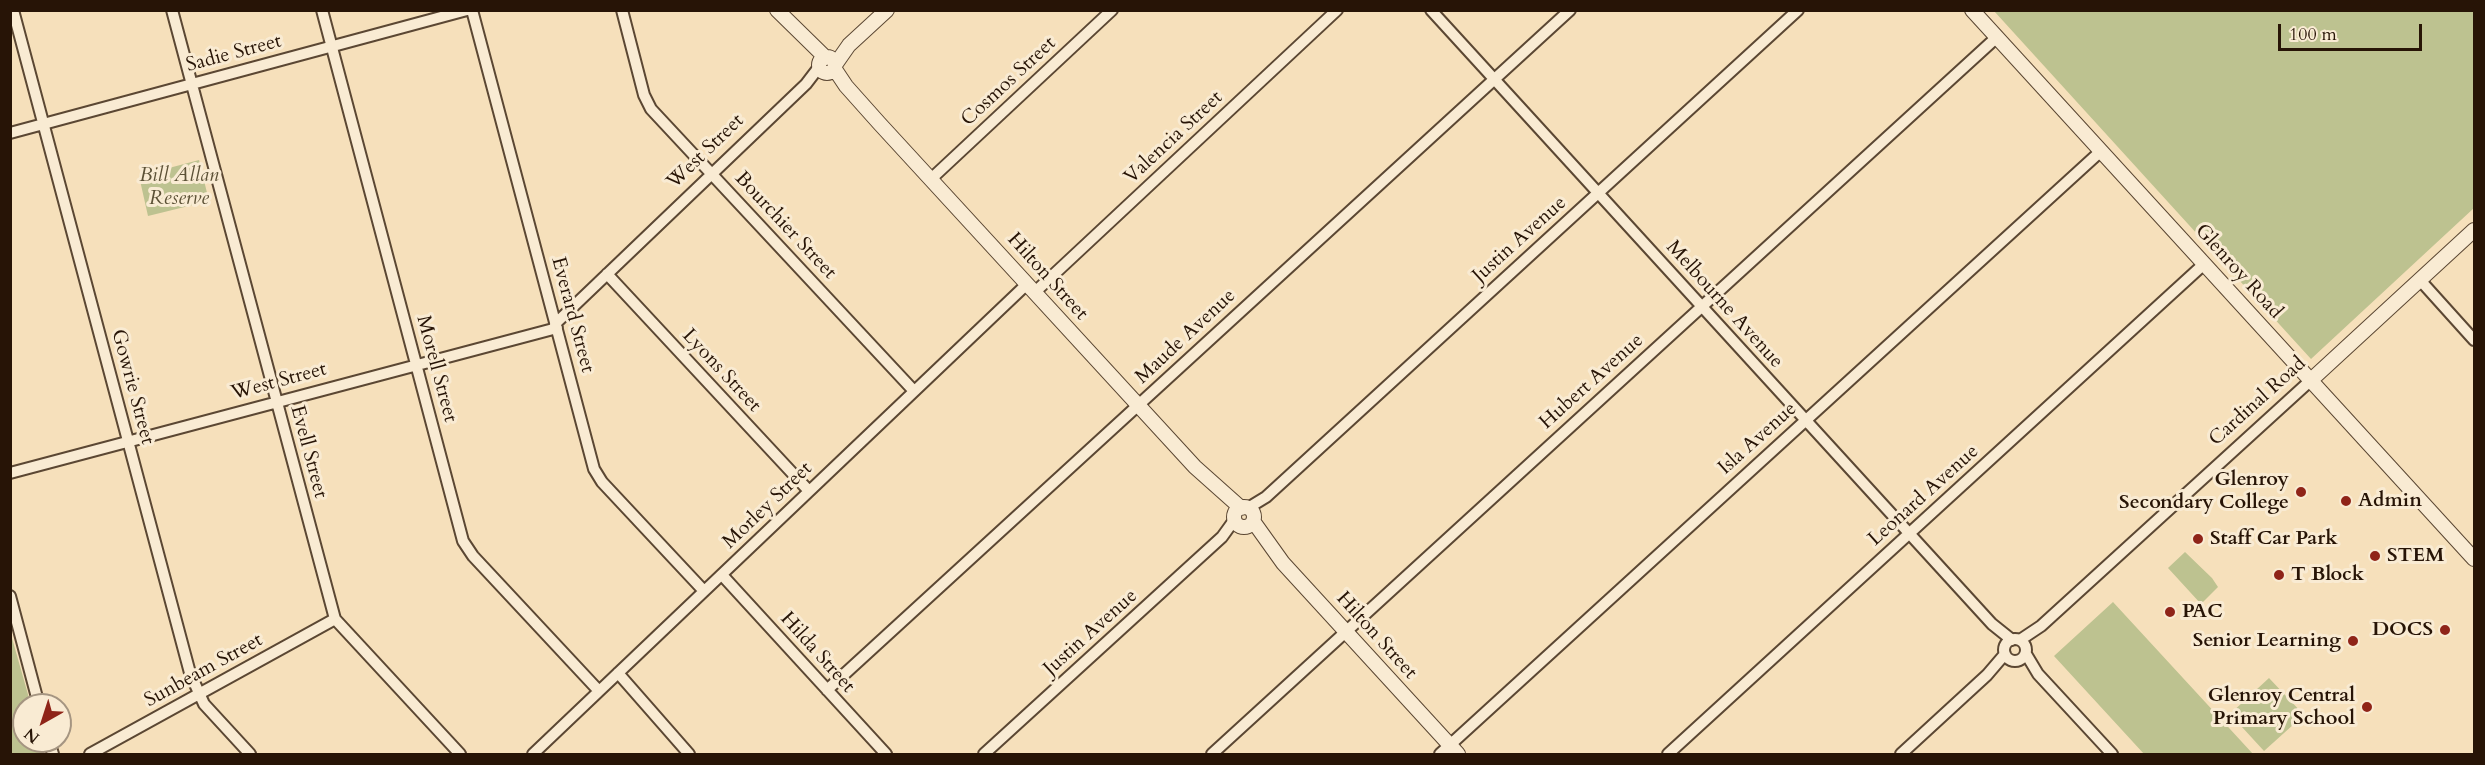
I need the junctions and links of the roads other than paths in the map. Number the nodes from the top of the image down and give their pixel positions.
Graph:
1 (13, 10) edge
2 (172, 10) edge
3 (322, 10) edge
4 (467, 10) edge
5 (472, 10) edge
6 (622, 10) edge
7 (777, 10) edge
8 (887, 10) edge
9 (1112, 10) edge
10 (1337, 10) edge
11 (1431, 10) edge
12 (1570, 10) edge
13 (1798, 10) edge
14 (1972, 10) edge
15 (1997, 37) junction
16 (332, 47) junction
17 (827, 65) junction
18 (1494, 80) junction
19 (192, 84) junction
20 (43, 124) junction
21 (10, 133) edge
22 (2101, 151) junction
23 (712, 174) junction
24 (931, 179) junction
25 (1598, 194) junction
26 (2475, 230) edge
27 (2204, 264) junction
28 (607, 274) junction
29 (2420, 280) junction
30 (1031, 288) junction
31 (1701, 307) junction
32 (556, 326) junction
33 (2475, 340) edge
34 (417, 365) junction
35 (2310, 381) junction
36 (914, 391) junction
37 (276, 403) junction
38 (1138, 405) junction
39 (1806, 420) junction
40 (128, 442) junction
41 (10, 473) edge
42 (809, 491) junction
43 (1244, 517) junction
44 (1909, 534) junction
45 (2475, 560) edge
46 (722, 575) junction
47 (704, 591) junction
48 (10, 596) edge
49 (335, 620) junction
50 (1346, 632) junction
51 (2015, 650) junction
52 (618, 673) junction
53 (827, 690) junction
54 (599, 691) junction
55 (36, 693) edge
56 (199, 694) junction
57 (1449, 752) edge
58 (90, 754) edge
59 (250, 754) edge
60 (460, 754) edge
61 (533, 754) edge
62 (689, 754) edge
63 (886, 754) edge
64 (984, 754) edge
65 (1212, 754) edge
66 (1668, 754) edge
67 (1901, 754) edge
68 (2112, 754) edge

1 - 20 street, Gowrie Street
2 - 19 street, Evell Street
3 - 16 street, Morell Street
4 - 16 street, Sadie Street
5 - 32 street, Everard Street
6 - 23 street, Bourchier Street
7 - 17 street, Hilton Street
8 - 17 street, West Street
9 - 24 street, Cosmos Street
10 - 30 street, Valencia Street
11 - 18 street, Melbourne Avenue
12 - 18 street, Maude Avenue
13 - 25 street, Justin Avenue
14 - 15 street, Glenroy Road
15 - 22 street, Glenroy Road
15 - 31 street, Hubert Avenue
16 - 19 street, Sadie Street
16 - 34 street, Morell Street
17 - 23 street, West Street
17 - 24 street, Hilton Street
18 - 25 street, Melbourne Avenue
18 - 38 street, Maude Avenue
19 - 20 street, Sadie Street
19 - 37 street, Evell Street
20 - 21 street, Sadie Street
20 - 40 street, Gowrie Street
22 - 27 street, Glenroy Road
22 - 39 street, Isla Avenue
23 - 28 street, West Street
23 - 36 street, Bourchier Street
24 - 30 street, Hilton Street
25 - 31 street, Melbourne Avenue
25 - 43 street, Justin Avenue
26 - 29 street, Cardinal Road
27 - 35 street, Glenroy Road
27 - 44 street, Leonard Avenue
28 - 32 street, West Street
28 - 42 street, Lyons Street
29 - 33 street
29 - 35 street, Cardinal Road
30 - 36 street, Morley Street
30 - 38 street, Hilton Street
31 - 39 street, Melbourne Avenue
31 - 50 street, Hubert Avenue
32 - 34 street, West Street
32 - 47 street, Everard Street
34 - 37 street, West Street
34 - 54 street, Morell Street
35 - 45 street, Glenroy Road
35 - 51 street, Cardinal Road
36 - 42 street, Morley Street
37 - 40 street, West Street
37 - 49 street, Evell Street
38 - 43 street, Hilton Street
38 - 53 street, Maude Avenue
39 - 44 street, Melbourne Avenue
39 - 57 street, Isla Avenue
40 - 41 street, West Street
40 - 56 street, Gowrie Street
42 - 46 street, Morley Street
43 - 50 street, Hilton Street
43 - 64 street, Justin Avenue
44 - 51 street, Melbourne Avenue
44 - 66 street, Leonard Avenue
46 - 47 street, Morley Street
46 - 53 street, Hilda Street
47 - 52 street, Morley Street
48 - 55 street
49 - 56 street, Sunbeam Street
49 - 60 street, Evell Street
50 - 57 street, Hilton Street
50 - 65 street, Hubert Avenue
51 - 67 street, Cardinal Road
51 - 68 street, Melbourne Avenue
52 - 54 street, Morley Street
52 - 62 street
53 - 63 street, Hilda Street
54 - 61 street, Morley Street
56 - 58 street, Sunbeam Street
56 - 59 street, Gowrie Street

